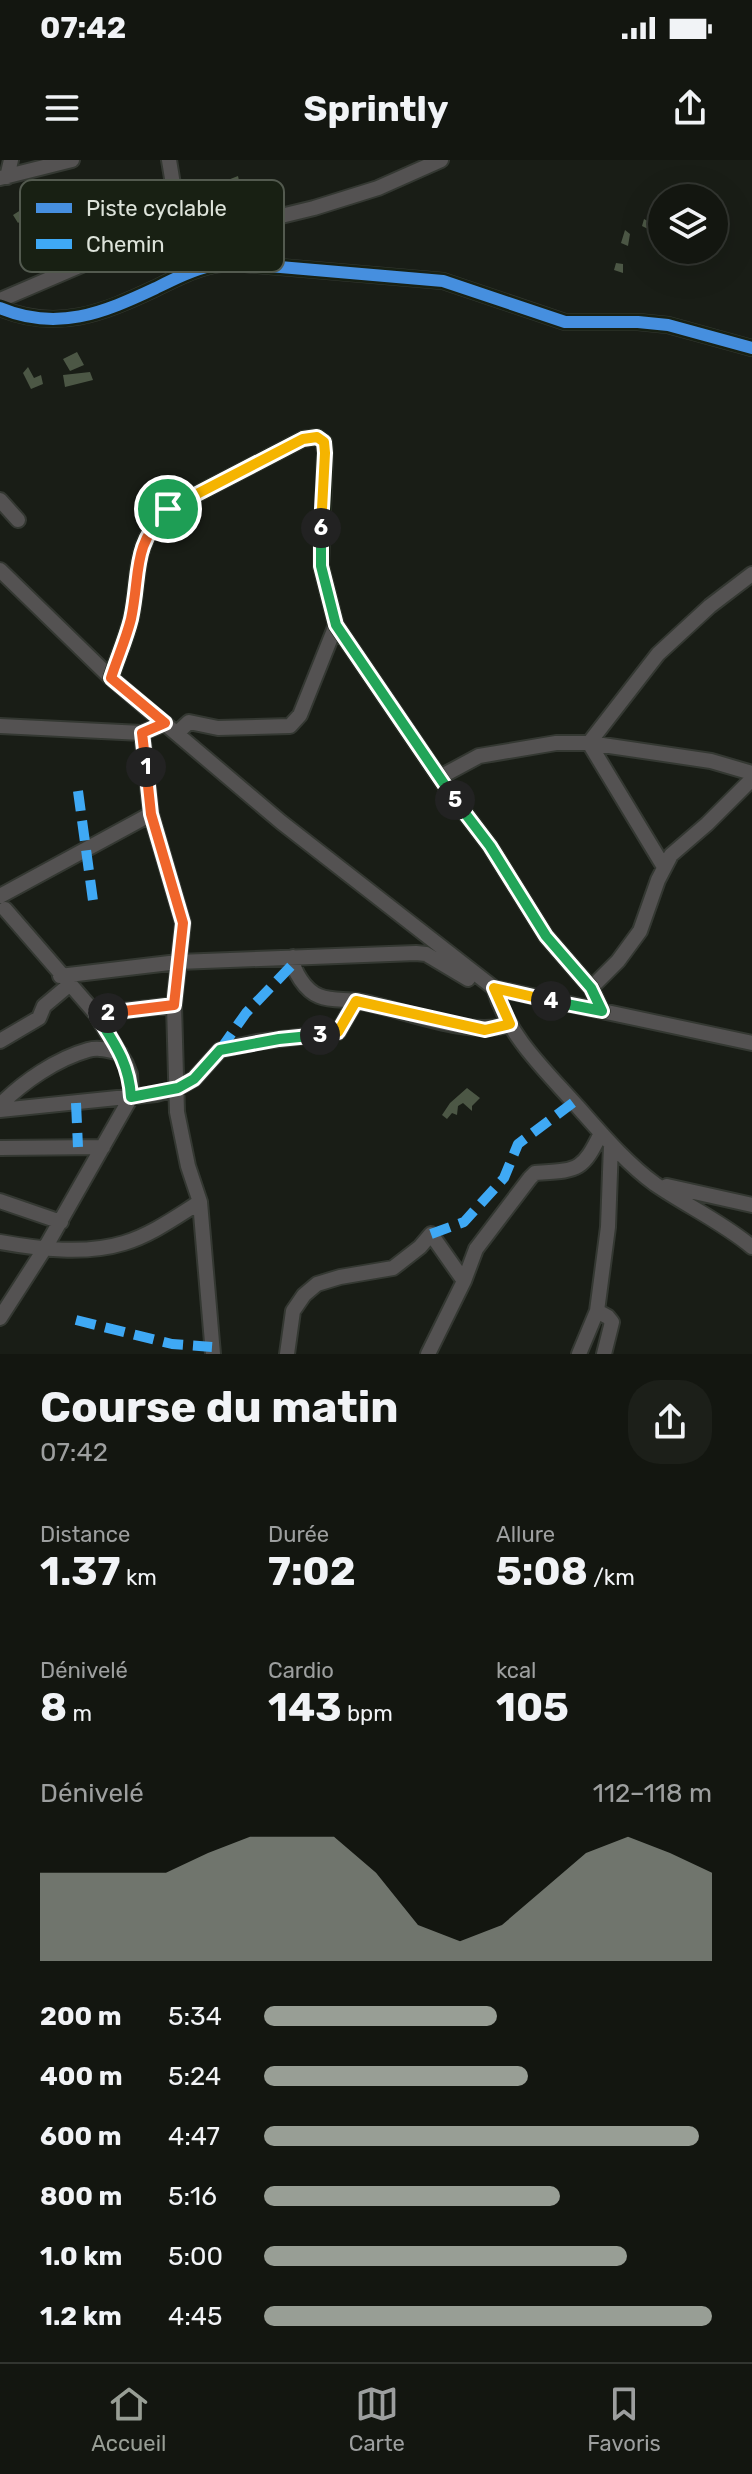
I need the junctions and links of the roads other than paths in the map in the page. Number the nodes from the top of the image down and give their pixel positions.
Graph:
1 (11, 160) edge
2 (72, 160) edge
3 (169, 160) edge
4 (441, 160) edge
5 (4, 178) edge
6 (172, 180) edge
7 (284, 214) edge
8 (284, 268) edge
9 (65, 272) edge
10 (193, 272) edge
11 (0, 300) edge
12 (0, 308) edge
13 (752, 348) edge
14 (0, 500) edge
15 (18, 520) dead end
16 (752, 574) edge
17 (2, 576) edge
18 (336, 625) junction
19 (111, 678) junction
20 (165, 723) junction
21 (0, 726) edge
22 (142, 733) junction
23 (177, 733) junction
24 (589, 743) junction
25 (752, 776) edge
26 (440, 777) junction
27 (151, 814) junction
28 (664, 867) junction
29 (1, 905) edge
30 (293, 957) junction
31 (178, 962) junction
32 (64, 980) junction
33 (490, 985) junction
34 (591, 988) junction
35 (356, 1001) junction
36 (174, 1005) junction
37 (602, 1011) junction
38 (96, 1014) junction
39 (510, 1024) junction
40 (0, 1041) edge
41 (752, 1043) edge
42 (120, 1053) junction
43 (178, 1088) junction
44 (131, 1097) junction
45 (0, 1108) edge
46 (606, 1139) junction
47 (103, 1147) junction
48 (0, 1148) edge
49 (654, 1183) junction
50 (0, 1201) edge
51 (200, 1202) junction
52 (752, 1205) edge
53 (61, 1222) junction
54 (0, 1242) edge
55 (752, 1247) edge
56 (45, 1248) junction
57 (464, 1281) junction
58 (597, 1311) junction
59 (0, 1318) edge
60 (213, 1354) edge
61 (287, 1354) edge
62 (428, 1354) edge
63 (579, 1354) edge
64 (604, 1354) edge

1 - 5 street
2 - 5 street
3 - 6 street
4 - 7 street
8 - 13 street
9 - 11 street
10 - 12 street
14 - 15 street
16 - 24 street
17 - 19 street
18 - 19 street
18 - 23 street
18 - 26 street
19 - 20 street
20 - 22 street
20 - 23 street
21 - 22 street
22 - 27 street
23 - 33 street
24 - 25 street
24 - 26 street
24 - 28 street
25 - 28 street
26 - 34 street
27 - 29 street
27 - 31 street
28 - 34 street
29 - 32 street
30 - 31 street
30 - 33 street
30 - 35 street
31 - 32 street
31 - 36 street
32 - 38 street
32 - 40 street
33 - 37 street
33 - 39 street
34 - 37 street
35 - 39 street
35 - 43 street
36 - 38 street
36 - 43 street
37 - 41 street
38 - 42 street
39 - 46 street
42 - 44 street
42 - 45 street
43 - 44 street
43 - 51 street
44 - 45 street
44 - 47 street
46 - 49 street
46 - 57 street
46 - 58 street
47 - 48 street
47 - 53 street
49 - 52 street
49 - 55 street
50 - 53 street
51 - 56 street
51 - 60 street
53 - 56 street
54 - 56 street
56 - 59 street
57 - 61 street
57 - 62 street
58 - 63 street
58 - 64 street

